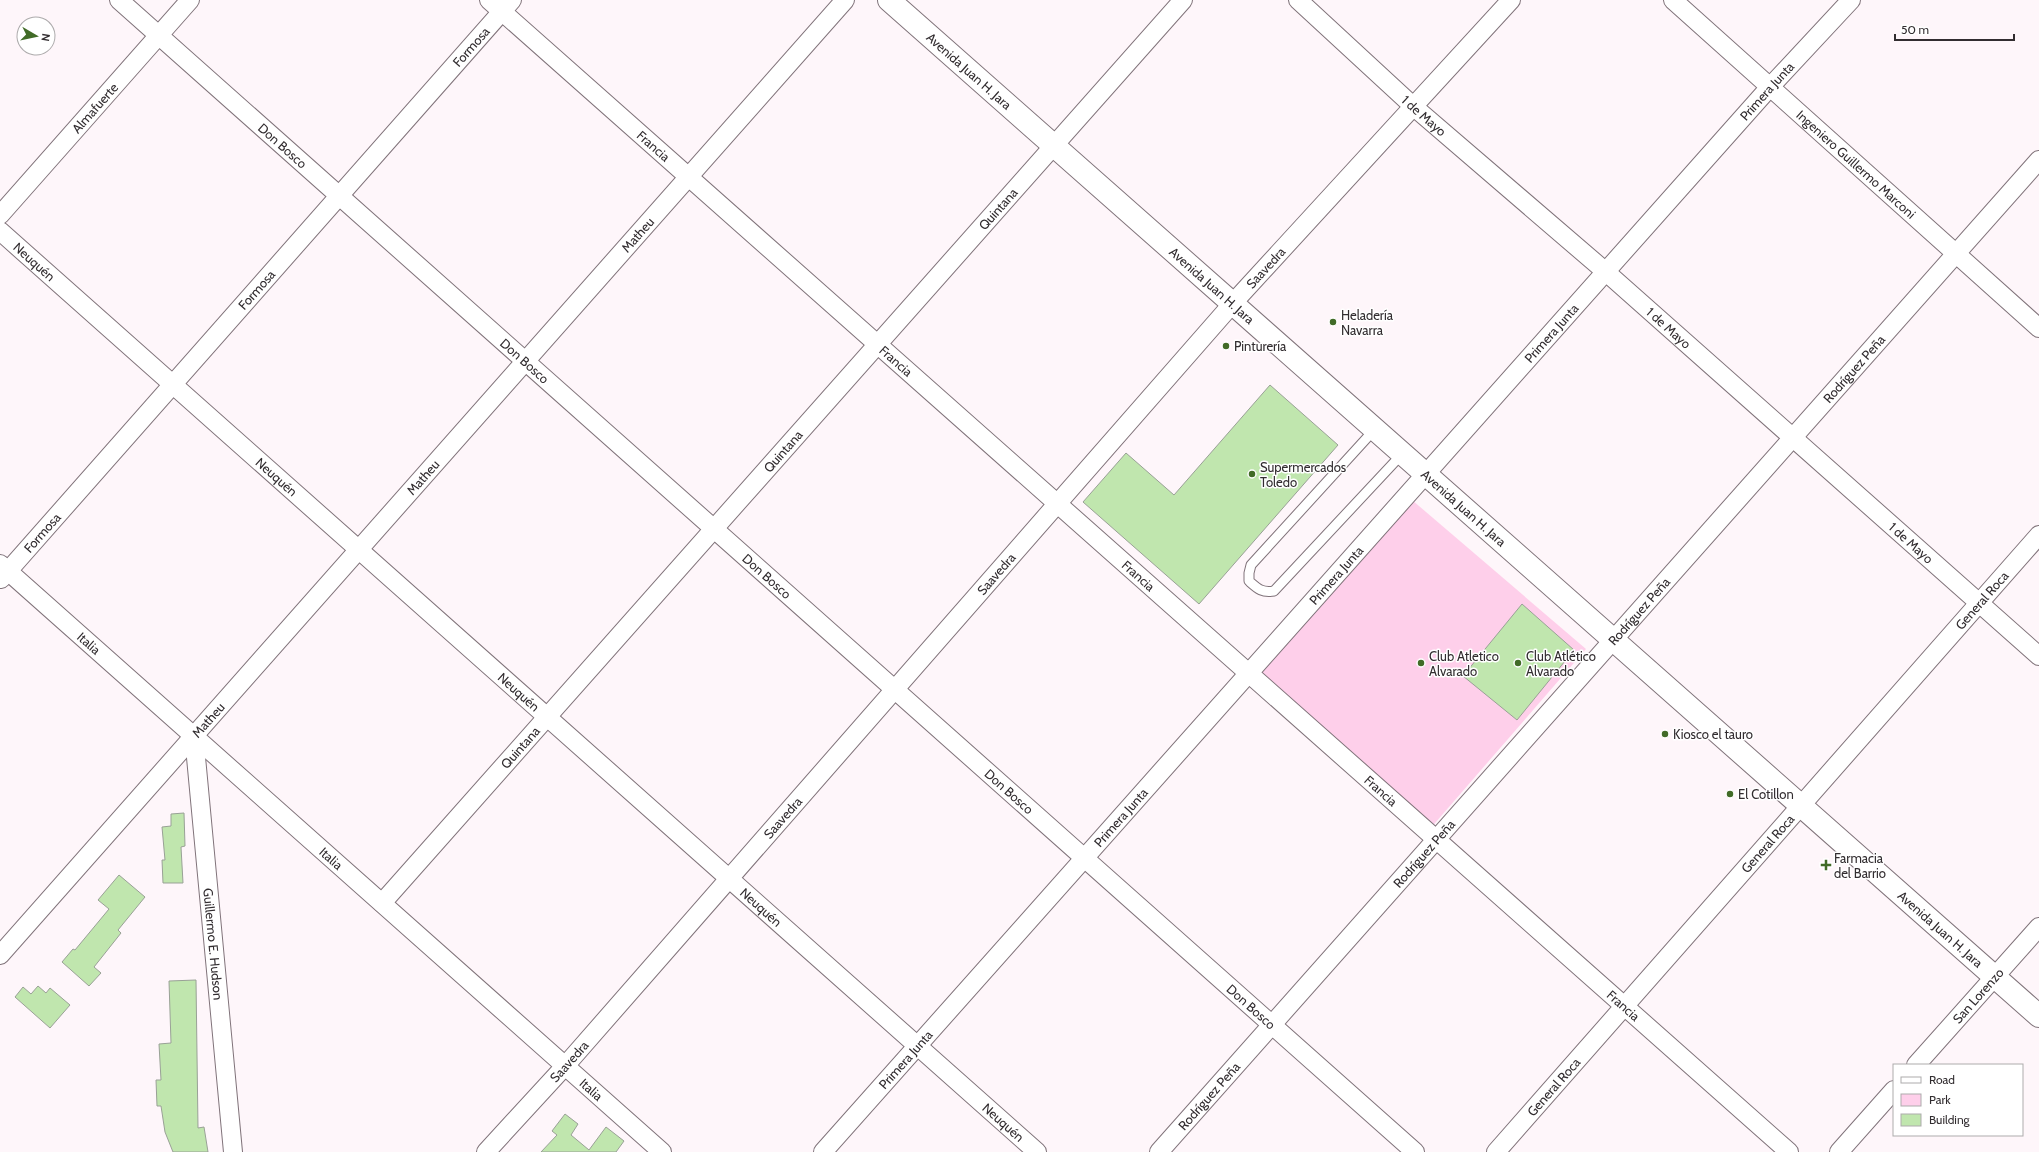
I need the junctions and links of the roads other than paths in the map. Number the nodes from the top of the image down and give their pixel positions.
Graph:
1 (119, 0) edge
2 (190, 0) edge
3 (845, 0) edge
4 (889, 0) edge
5 (1183, 0) edge
6 (1298, 0) edge
7 (1511, 0) edge
8 (1673, 0) edge
9 (1851, 0) edge
10 (501, 4) edge
11 (158, 36) junction
12 (1769, 88) junction
13 (1414, 107) junction
14 (1054, 145) junction
15 (2039, 160) edge
16 (689, 177) junction
17 (339, 196) junction
18 (0, 215) edge
19 (0, 231) edge
20 (1955, 253) junction
21 (1606, 272) junction
22 (1233, 303) junction
23 (2039, 328) edge
24 (878, 344) junction
25 (525, 362) junction
26 (172, 384) junction
27 (1375, 429) junction
28 (1793, 438) junction
29 (1403, 453) junction
30 (1426, 474) junction
31 (1057, 504) junction
32 (714, 529) junction
33 (2039, 535) edge
34 (358, 549) junction
35 (3, 571) edge
36 (1979, 603) junction
37 (1614, 640) junction
38 (2039, 656) edge
39 (1249, 673) junction
40 (894, 690) junction
41 (547, 717) junction
42 (194, 736) junction
43 (1801, 805) junction
44 (1436, 839) junction
45 (1084, 858) junction
46 (729, 878) junction
47 (382, 903) junction
48 (2039, 927) edge
49 (0, 955) edge
50 (1995, 976) junction
51 (1624, 1006) junction
52 (2039, 1016) edge
53 (1272, 1025) junction
54 (918, 1046) junction
55 (1917, 1064) edge
56 (565, 1066) junction
57 (1893, 1091) edge
58 (233, 1152) edge
59 (486, 1152) edge
60 (662, 1152) edge
61 (824, 1152) edge
62 (1037, 1152) edge
63 (1159, 1152) edge
64 (1415, 1152) edge
65 (1496, 1152) edge
66 (1789, 1152) edge
67 (1839, 1152) edge

1 - 11 street, Don Bosco
2 - 11 street, Almafuerte
3 - 16 street, Matheu
4 - 14 main road, Avenida Juan H. Jara
5 - 14 street, Quintana
6 - 13 street, 1 de Mayo
7 - 13 street, Saavedra
8 - 12 street, Ingeniero Guillermo Marconi
9 - 12 street, Primera Junta
10 - 16 street, Francia
10 - 17 street, Formosa
11 - 17 street, Don Bosco
11 - 18 street, Almafuerte
12 - 20 street, Ingeniero Guillermo Marconi
12 - 21 street, Primera Junta
13 - 21 street, 1 de Mayo
13 - 22 street, Saavedra
14 - 22 main road, Avenida Juan H. Jara
14 - 24 street, Quintana
15 - 20 street, Rodríguez Peña
16 - 24 street, Francia
16 - 25 street, Matheu
17 - 25 street, Don Bosco
17 - 26 street, Formosa
19 - 26 street, Neuquén
20 - 23 street, Ingeniero Guillermo Marconi
20 - 28 street, Rodríguez Peña
21 - 28 street, 1 de Mayo
21 - 30 street, Primera Junta
22 - 27 main road, Avenida Juan H. Jara
22 - 31 street, Saavedra
24 - 31 street, Francia
24 - 32 street, Quintana
25 - 32 street, Don Bosco
25 - 34 street, Matheu
26 - 34 street, Neuquén
26 - 35 street, Formosa
27 - 29 main road, Avenida Juan H. Jara
27 - 29 lane
28 - 36 street, 1 de Mayo
28 - 37 street, Rodríguez Peña
29 - 30 main road, Avenida Juan H. Jara
30 - 37 main road, Avenida Juan H. Jara
30 - 39 street, Primera Junta
31 - 39 street, Francia
31 - 40 street, Saavedra
32 - 40 street, Don Bosco
32 - 41 street, Quintana
33 - 36 street, General Roca
34 - 41 street, Neuquén
34 - 42 street, Matheu
35 - 42 street, Italia
36 - 38 street, 1 de Mayo
36 - 43 street, General Roca
37 - 43 main road, Avenida Juan H. Jara
37 - 44 street, Rodríguez Peña
39 - 44 street, Francia
39 - 45 street, Primera Junta
40 - 45 street, Don Bosco
40 - 46 street, Saavedra
41 - 46 street, Neuquén
41 - 47 street, Quintana
42 - 47 street, Italia
42 - 49 street, Matheu
42 - 58 street, Guillermo E. Hudson
43 - 50 main road, Avenida Juan H. Jara
43 - 51 street, General Roca
44 - 51 street, Francia
44 - 53 street, Rodríguez Peña
45 - 53 street, Don Bosco
45 - 54 street, Primera Junta
46 - 54 street, Neuquén
46 - 56 street, Saavedra
47 - 56 street, Italia
48 - 50 street, San Lorenzo
50 - 52 main road, Avenida Juan H. Jara
50 - 55 street, San Lorenzo
51 - 65 street, General Roca
51 - 66 street, Francia
53 - 63 street, Rodríguez Peña
53 - 64 street, Don Bosco
54 - 61 street, Primera Junta
54 - 62 street, Neuquén
56 - 59 street, Saavedra
56 - 60 street, Italia
57 - 67 street

